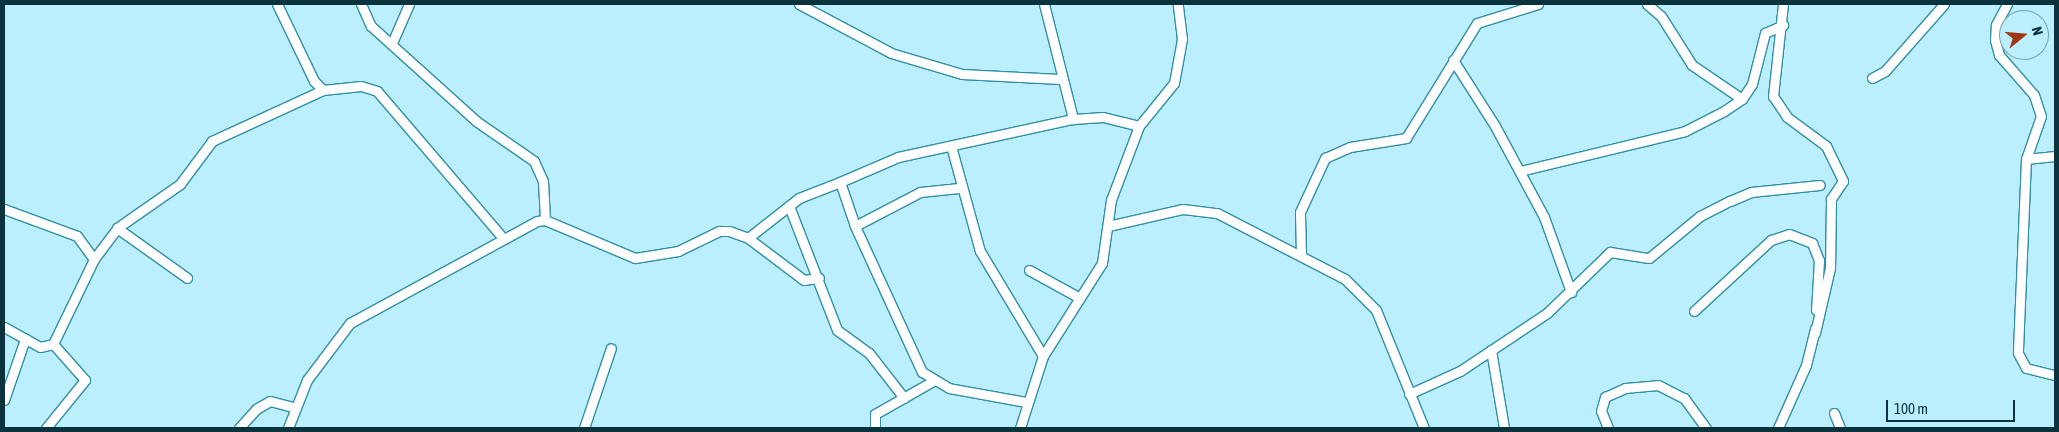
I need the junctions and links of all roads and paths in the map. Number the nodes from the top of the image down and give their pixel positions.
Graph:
1 (278, 4) edge
2 (361, 4) edge
3 (409, 4) edge
4 (799, 4) edge
5 (1044, 4) edge
6 (1178, 4) edge
7 (1538, 4) edge
8 (1647, 4) edge
9 (1783, 4) edge
10 (1944, 4) edge
11 (2007, 4) edge
12 (1783, 25) junction
13 (392, 43) junction
14 (1453, 60) junction
15 (1872, 78) dead end
16 (1060, 79) junction
17 (323, 90) junction
18 (1742, 99) junction
19 (1073, 119) junction
20 (1139, 126) junction
21 (951, 146) junction
22 (2055, 156) edge
23 (2026, 159) junction
24 (1520, 171) junction
25 (840, 182) junction
26 (1820, 185) dead end
27 (959, 188) junction
28 (789, 206) junction
29 (4, 209) edge
30 (545, 220) junction
31 (855, 226) junction
32 (1108, 226) junction
33 (117, 228) junction
34 (748, 238) junction
35 (504, 239) junction
36 (1300, 254) junction
37 (94, 260) junction
38 (1029, 270) dead end
39 (187, 278) dead end
40 (818, 278) junction
41 (1571, 292) junction
42 (1080, 298) junction
43 (1694, 311) dead end
44 (4, 327) edge
45 (1815, 333) junction
46 (25, 340) junction
47 (52, 344) junction
48 (611, 348) dead end
49 (1491, 350) junction
50 (1043, 356) junction
51 (2055, 375) edge
52 (933, 381) junction
53 (1409, 394) junction
54 (904, 398) junction
55 (4, 400) edge
56 (1026, 402) junction
57 (293, 407) junction
58 (1834, 413) dead end
59 (1421, 427) edge
60 (46, 428) edge
61 (240, 428) edge
62 (288, 428) edge
63 (584, 428) edge
64 (875, 428) edge
65 (1020, 428) edge
66 (1504, 428) edge
67 (1608, 428) edge
68 (1706, 428) edge
69 (1778, 428) edge
70 (1840, 428) edge

1 - 17 street
2 - 13 street
3 - 13 street
4 - 16 street
5 - 16 street
6 - 20 street
7 - 14 street
8 - 18 street
9 - 12 street
10 - 15 street
11 - 23 street
12 - 18 street
12 - 45 street
13 - 30 street
14 - 24 street
14 - 36 street
16 - 19 street
17 - 33 street
17 - 35 street
18 - 24 street
19 - 20 street
19 - 21 street
20 - 32 street
21 - 25 street
21 - 27 street
22 - 23 street
23 - 51 street
24 - 41 street
25 - 28 street
25 - 31 street
26 - 41 street
27 - 31 street
27 - 50 street
28 - 34 street
28 - 40 street
29 - 37 street
30 - 34 street
30 - 35 street
31 - 52 street
32 - 36 street
32 - 42 street
33 - 37 street
33 - 39 street
34 - 40 street
35 - 57 street
36 - 53 street
37 - 47 street
38 - 42 street
40 - 54 street
41 - 49 street
42 - 50 street
43 - 45 street
44 - 46 street
45 - 69 street
46 - 47 street
46 - 55 street
47 - 60 street
48 - 63 street
49 - 53 street
49 - 66 street
50 - 56 street
52 - 54 street
52 - 56 street
53 - 59 street
54 - 64 street
56 - 65 street
57 - 61 street
57 - 62 street
58 - 70 street
67 - 68 street

